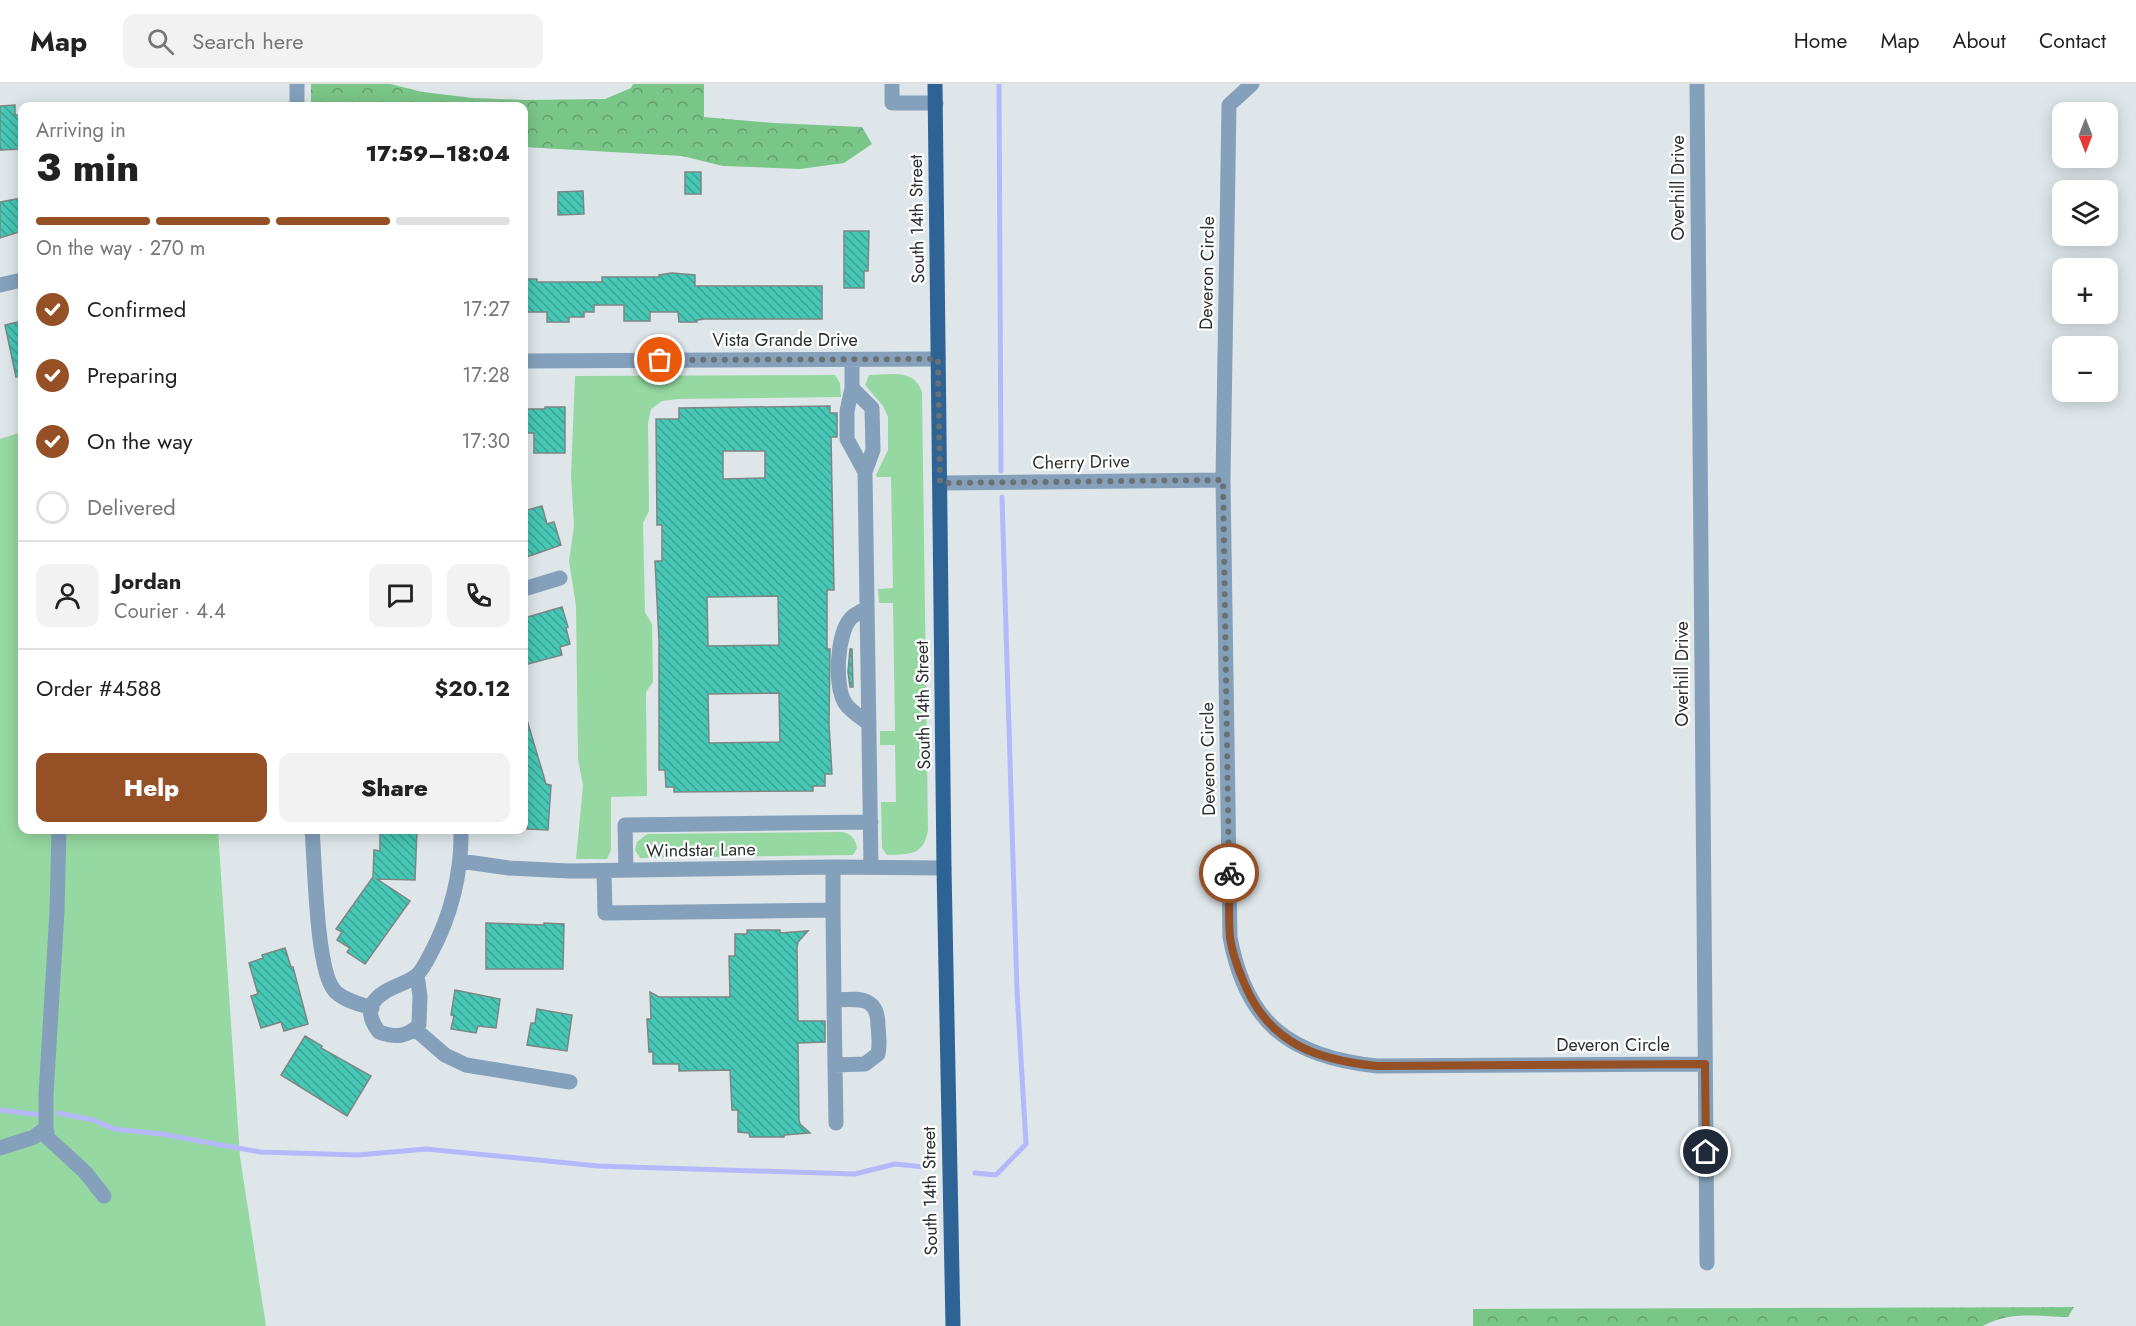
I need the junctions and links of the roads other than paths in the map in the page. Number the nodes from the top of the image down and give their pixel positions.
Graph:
1 (297, 84) edge
2 (892, 84) edge
3 (935, 84) edge
4 (1252, 84) edge
5 (1697, 84) edge
6 (297, 102) edge
7 (936, 103) junction
8 (18, 281) edge
9 (0, 285) edge
10 (938, 359) junction
11 (852, 360) junction
12 (528, 361) edge
13 (852, 388) junction
14 (865, 472) junction
15 (1223, 480) junction
16 (940, 483) junction
17 (560, 578) dead end
18 (528, 587) edge
19 (867, 608) junction
20 (869, 724) junction
21 (871, 822) junction
22 (59, 834) edge
23 (312, 834) edge
24 (461, 834) edge
25 (460, 861) junction
26 (833, 867) junction
27 (871, 867) junction
28 (944, 868) junction
29 (626, 870) junction
30 (604, 871) junction
31 (833, 910) junction
32 (417, 975) junction
33 (834, 1000) junction
34 (372, 1008) junction
35 (415, 1029) junction
36 (1705, 1064) junction
37 (836, 1065) junction
38 (570, 1082) dead end
39 (836, 1123) dead end
40 (46, 1128) junction
41 (0, 1148) edge
42 (104, 1196) dead end
43 (1707, 1263) dead end
44 (953, 1326) edge

1 - 6 street
2 - 7 street
3 - 7 main road, South 14th Street
4 - 15 street, Deveron Circle
5 - 36 street, Overhill Drive
7 - 10 main road, South 14th Street
8 - 9 street
10 - 11 street, Vista Grande Drive
10 - 16 main road, South 14th Street
11 - 12 street, Vista Grande Drive
11 - 13 street
13 - 14 street
13 - 14 street
14 - 19 street
15 - 16 street, Cherry Drive
15 - 36 street, Deveron Circle
16 - 28 main road, South 14th Street
17 - 18 street
19 - 20 street
19 - 20 street
20 - 21 street
21 - 27 street
21 - 29 street
22 - 40 street
23 - 34 street
24 - 25 street
25 - 30 street, Windstar Lane
25 - 32 street
26 - 27 street, Windstar Lane
26 - 29 street, Windstar Lane
26 - 31 street
27 - 28 street, Windstar Lane
28 - 44 main road, South 14th Street
29 - 30 street, Windstar Lane
30 - 31 street
31 - 33 street
32 - 34 street
32 - 35 street
33 - 37 street
33 - 37 street
34 - 35 street
35 - 38 street
36 - 43 street, Overhill Drive
37 - 39 street
40 - 41 street
40 - 42 street

